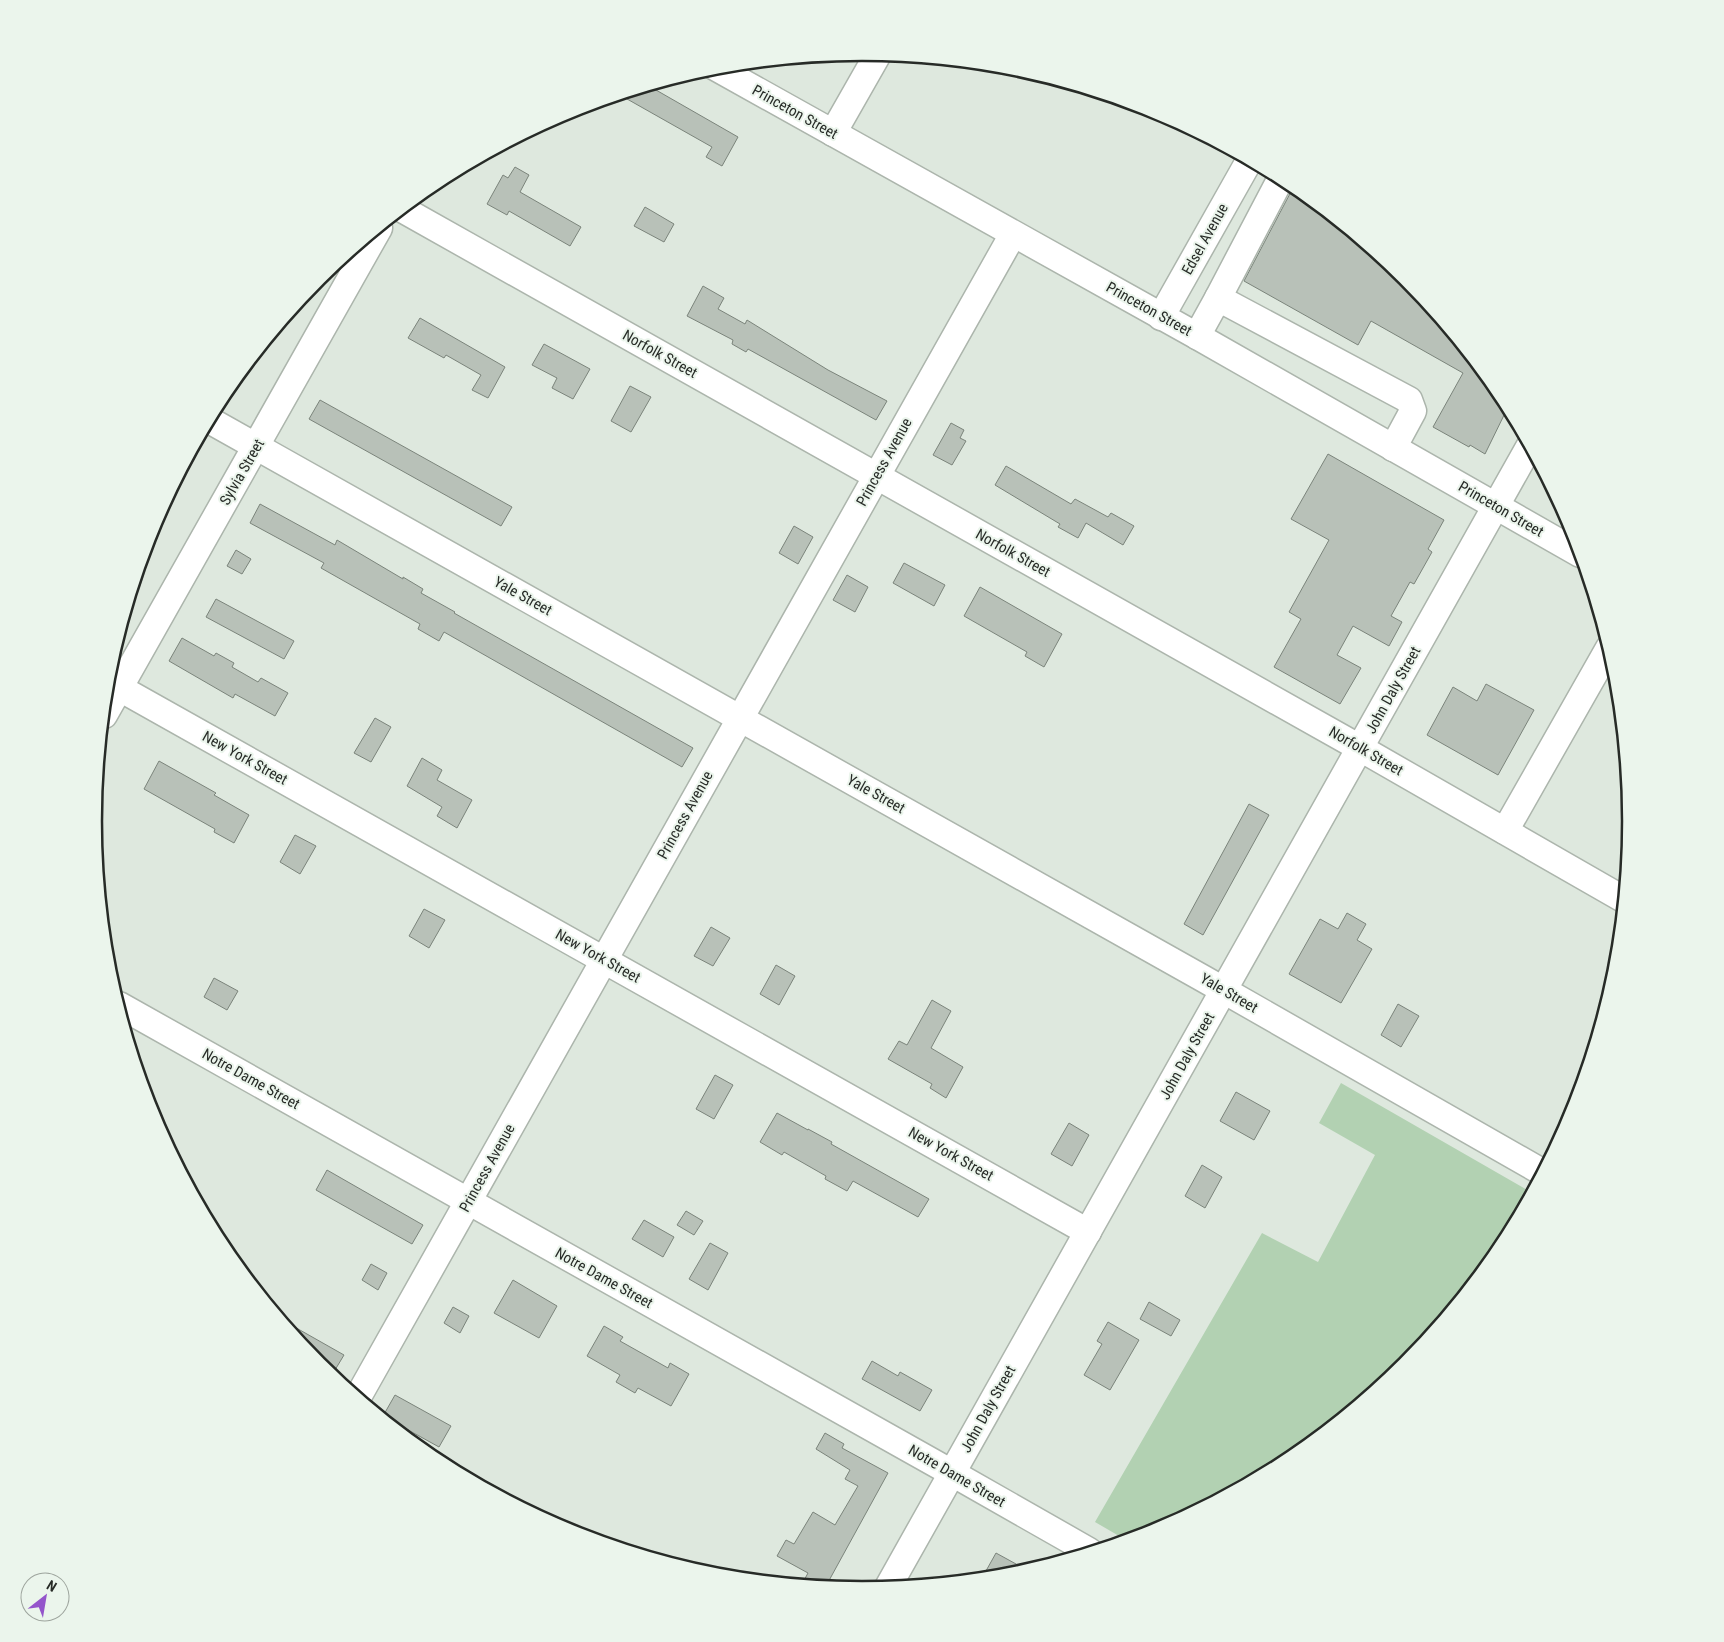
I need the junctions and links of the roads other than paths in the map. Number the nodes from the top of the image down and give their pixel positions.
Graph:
1 (874, 61) edge
2 (727, 74) edge
3 (833, 133) junction
4 (1246, 166) edge
5 (1277, 185) edge
6 (407, 212) edge
7 (1013, 234) junction
8 (372, 241) edge
9 (1218, 298) junction
10 (1161, 317) junction
11 (1197, 336) junction
12 (215, 423) edge
13 (256, 446) junction
14 (1393, 448) junction
15 (1526, 452) edge
16 (876, 476) junction
17 (1496, 506) junction
18 (1571, 549) edge
19 (1604, 658) edge
20 (116, 679) edge
21 (115, 685) edge
22 (740, 718) junction
23 (1360, 748) junction
24 (1505, 831) junction
25 (1617, 896) edge
26 (604, 959) junction
27 (1224, 990) junction
28 (126, 1009) edge
29 (1537, 1169) edge
30 (468, 1201) junction
31 (1088, 1232) junction
32 (361, 1392) edge
33 (952, 1473) junction
34 (1082, 1548) edge
35 (892, 1580) edge

1 - 3 street
2 - 3 street, Princeton Street
3 - 7 street, Princeton Street
4 - 10 street, Edsel Avenue
5 - 9 street
6 - 16 street, Norfolk Street
7 - 10 street, Princeton Street
7 - 16 street, Princess Avenue
8 - 13 street, Sylvia Street
9 - 11 street
9 - 14 street
10 - 11 street, Princeton Street
11 - 14 street, Princeton Street
12 - 13 street, Yale Street
13 - 20 street, Sylvia Street
13 - 22 street, Yale Street
14 - 17 street, Princeton Street
15 - 17 street, John Daly Street
16 - 22 street, Princess Avenue
16 - 23 street, Norfolk Street
17 - 18 street, Princeton Street
17 - 23 street, John Daly Street
19 - 24 street
21 - 26 street, New York Street
22 - 26 street, Princess Avenue
22 - 27 street, Yale Street
23 - 24 street, Norfolk Street
23 - 27 street, John Daly Street
24 - 25 street, Norfolk Street
26 - 30 street, Princess Avenue
26 - 31 street, New York Street
27 - 29 street, Yale Street
27 - 31 street, John Daly Street
28 - 30 street, Notre Dame Street
30 - 32 street, Princess Avenue
30 - 33 street, Notre Dame Street
31 - 33 street, John Daly Street
33 - 34 street, Notre Dame Street
33 - 35 street, John Daly Street

